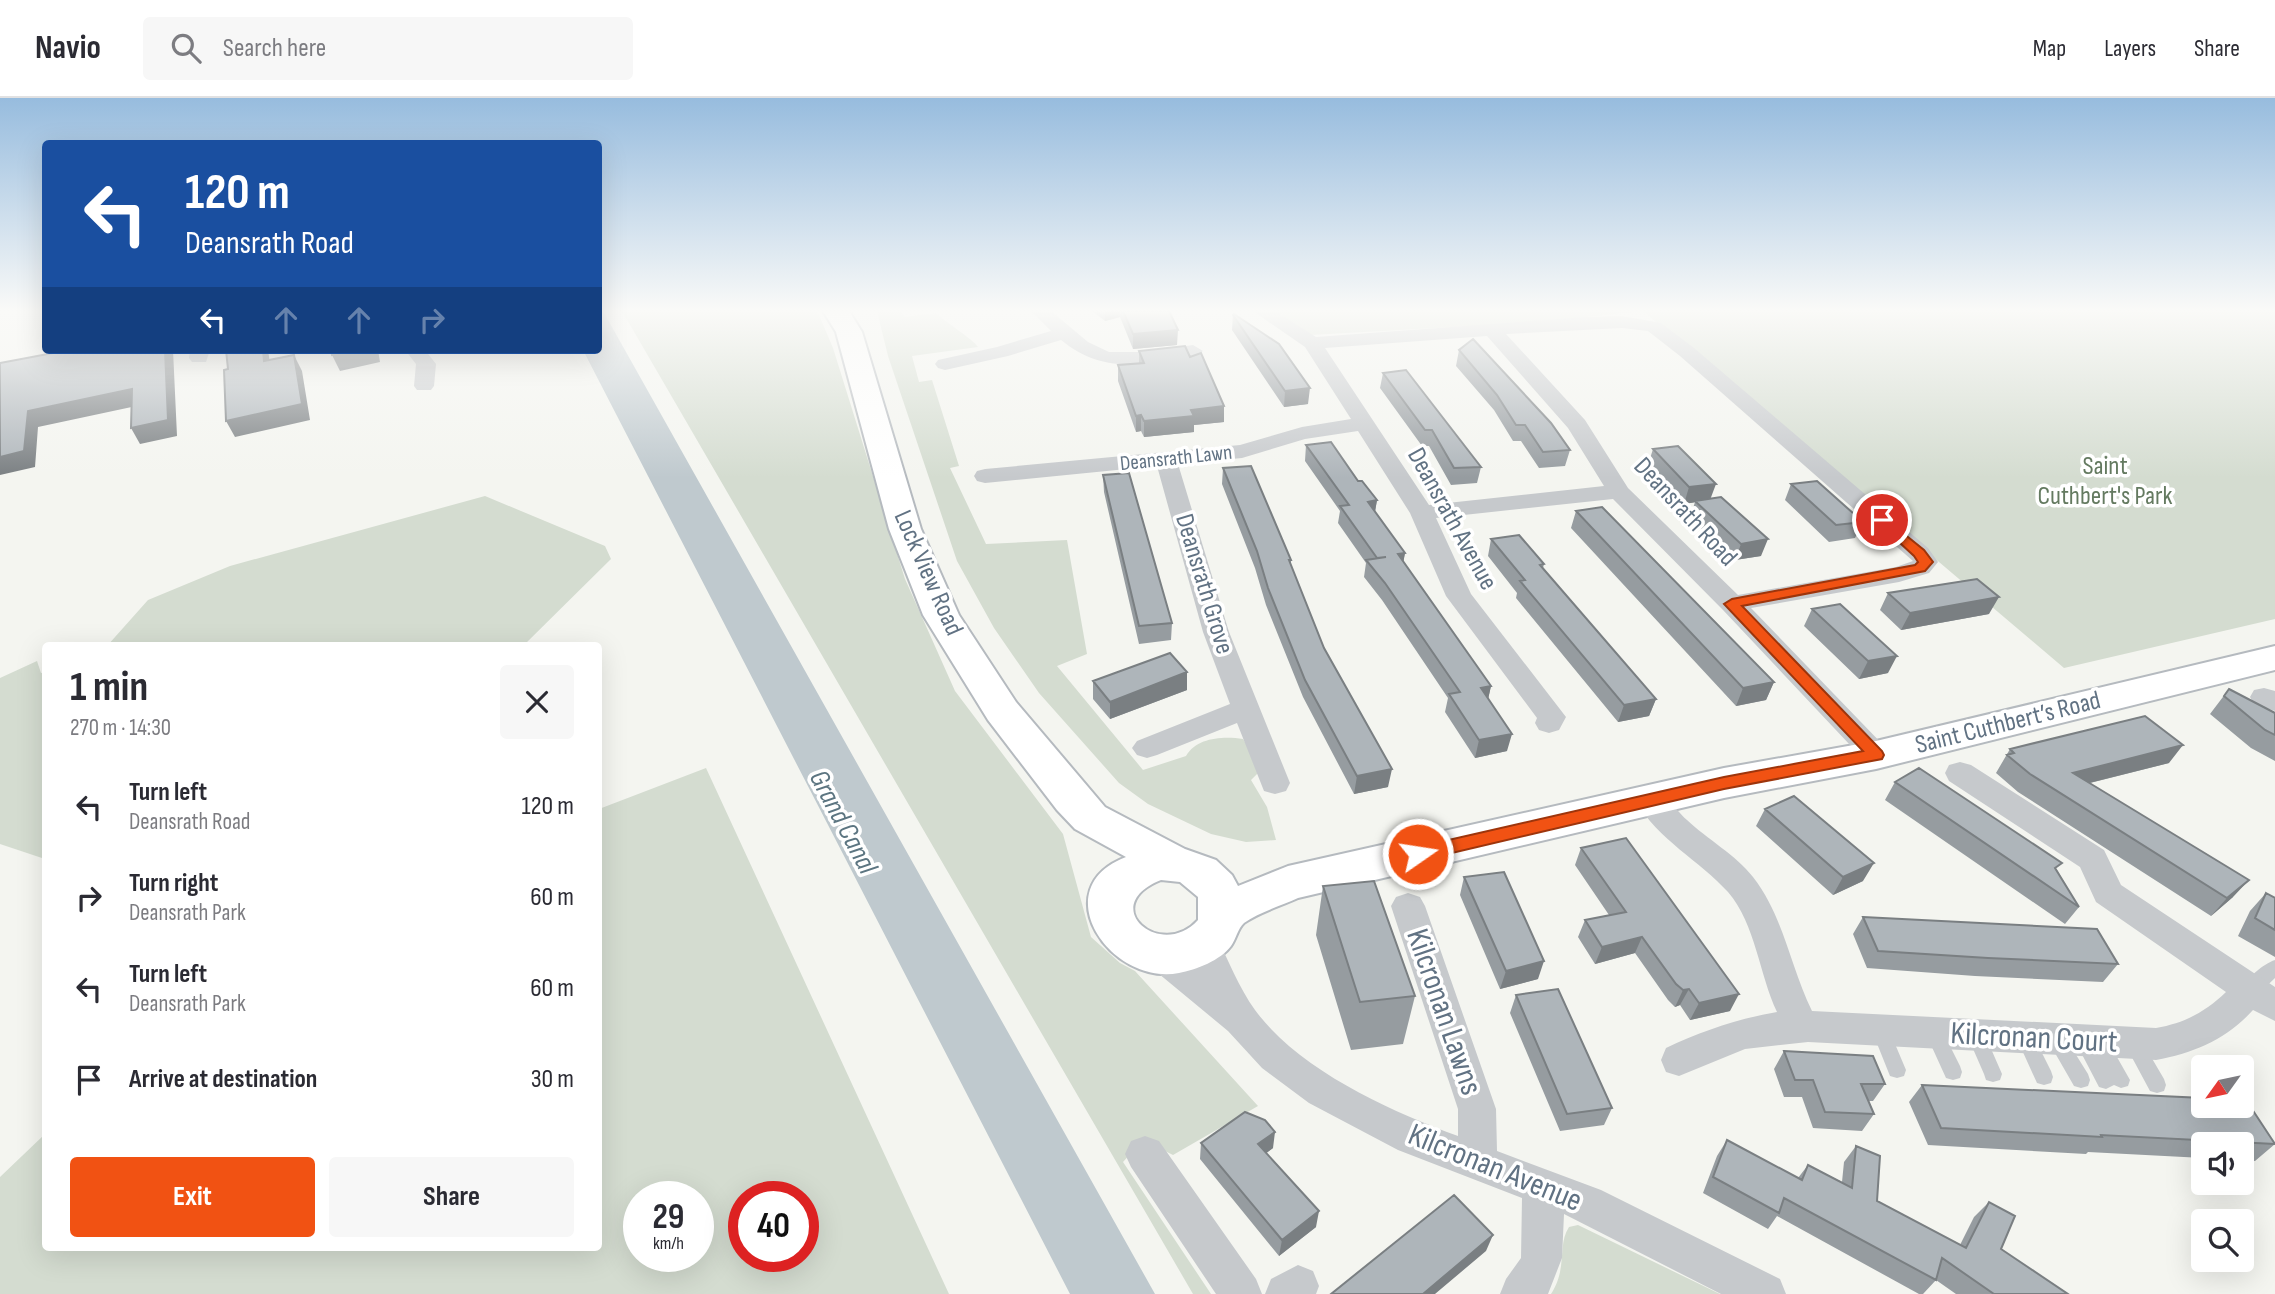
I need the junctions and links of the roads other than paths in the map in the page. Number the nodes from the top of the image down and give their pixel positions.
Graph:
1 (426, 367) edge
2 (858, 367) edge
3 (1327, 367) edge
4 (1525, 367) edge
5 (1702, 367) edge
6 (424, 386) dead end
7 (1364, 424) junction
8 (1166, 460) junction
9 (985, 476) dead end
10 (1619, 492) junction
11 (1422, 513) junction
12 (1732, 604) junction
13 (2275, 658) edge
14 (1246, 708) junction
15 (1549, 723) dead end
16 (1147, 748) dead end
17 (1876, 755) junction
18 (1960, 773) dead end
19 (1275, 783) dead end
20 (1651, 801) junction
21 (1090, 818) junction
22 (1118, 882) junction
23 (1408, 906) dead end
24 (1194, 911) junction
25 (2267, 987) edge
26 (1800, 1024) junction
27 (1881, 1031) junction
28 (1959, 1035) junction
29 (2079, 1040) junction
30 (1679, 1060) dead end
31 (1897, 1070) dead end
32 (1953, 1072) dead end
33 (1988, 1073) dead end
34 (2044, 1077) dead end
35 (2081, 1080) dead end
36 (2114, 1081) dead end
37 (2157, 1085) dead end
38 (1145, 1154) dead end
39 (1477, 1161) junction
40 (1542, 1186) junction
41 (1241, 1294) edge
42 (1521, 1294) edge
43 (1765, 1294) edge

1 - 6 street
2 - 21 street, Lock View Road
3 - 7 street, Deansrath Avenue
4 - 10 street, Deansrath Road
5 - 12 street
7 - 8 street, Deansrath Lawn
7 - 11 street, Deansrath Avenue
8 - 9 street, Deansrath Lawn
8 - 14 street, Deansrath Grove
10 - 11 street
10 - 12 street, Deansrath Road
11 - 15 street, Deansrath Avenue
12 - 17 street, Deansrath Road
13 - 17 street, Saint Cuthbert’s Road
14 - 16 street
14 - 19 street, Deansrath Grove
17 - 20 street, Saint Cuthbert’s Road
18 - 25 street, Kilcronan Court
20 - 24 street, Saint Cuthbert’s Road
20 - 26 street
21 - 22 street, Lock View Road
21 - 24 street, Lock View Road
22 - 24 street, Saint Cuthbert’s Road
22 - 24 street
23 - 39 street, Kilcronan Lawns
24 - 39 street, Kilcronan Avenue
25 - 29 street, Kilcronan Court
26 - 27 street, Kilcronan Court
26 - 30 street, Kilcronan Court
27 - 28 street, Kilcronan Court
27 - 31 lane
28 - 29 street, Kilcronan Court
28 - 32 lane
28 - 33 lane
29 - 34 lane
29 - 35 lane
29 - 36 lane
29 - 37 lane
38 - 41 street
39 - 40 street, Kilcronan Avenue
40 - 42 street
40 - 43 street, Kilcronan Avenue

